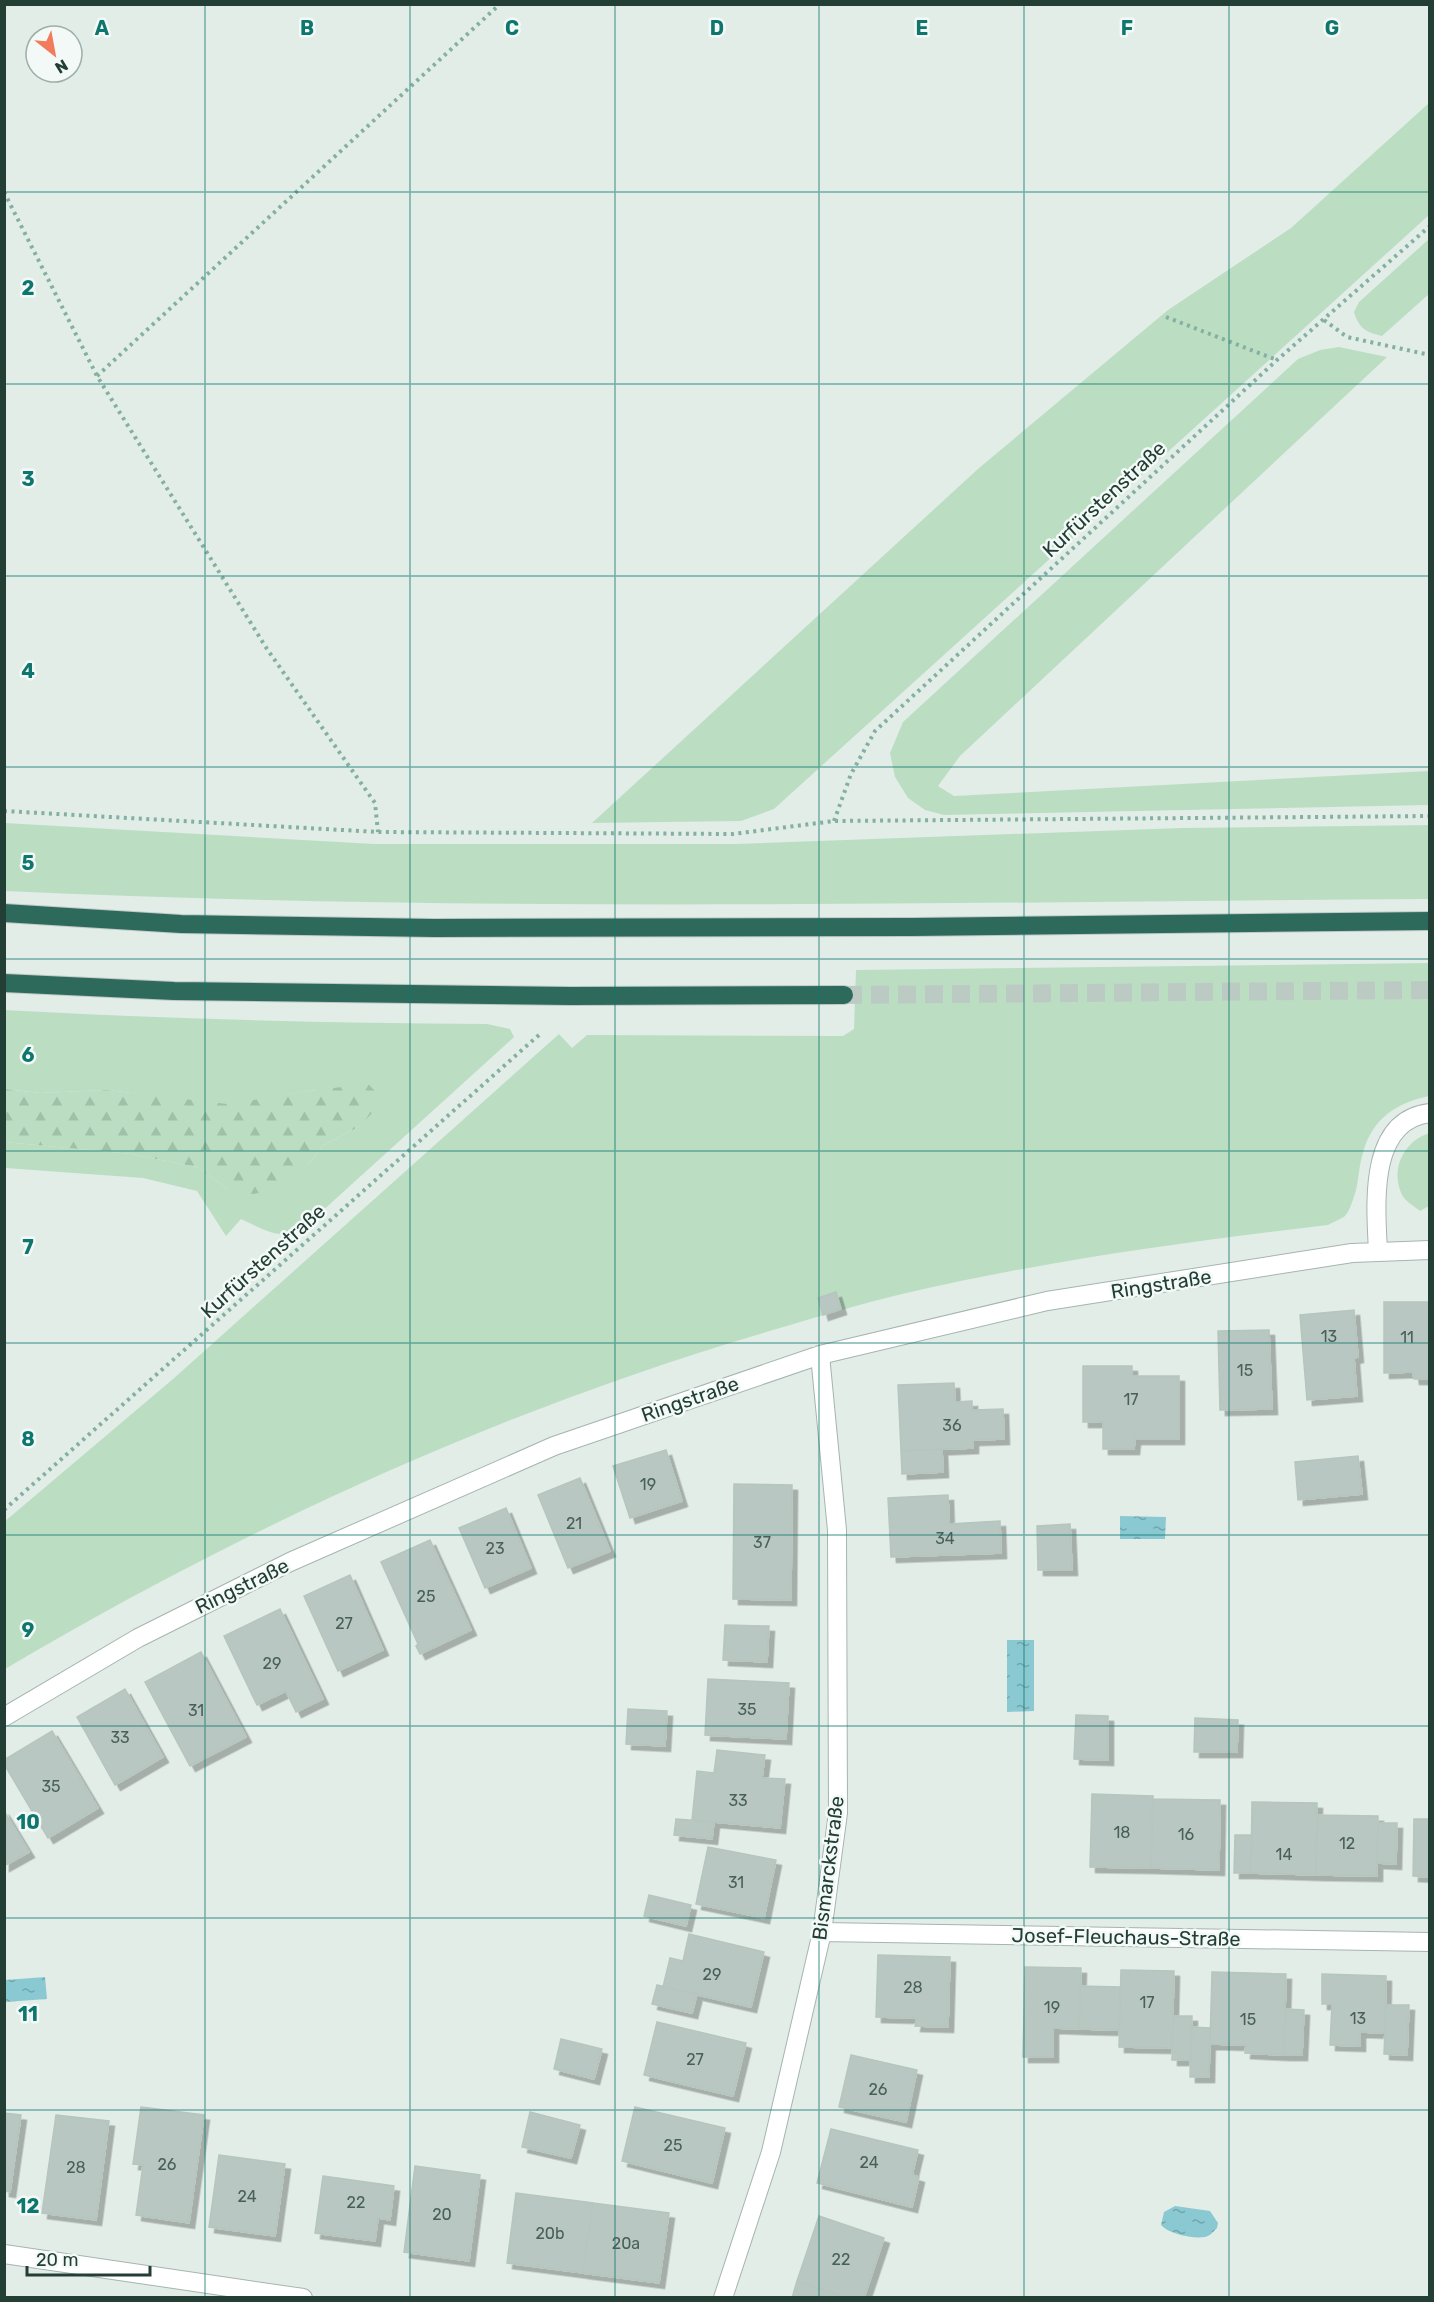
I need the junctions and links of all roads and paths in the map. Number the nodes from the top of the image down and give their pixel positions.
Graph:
1 (500, 4) edge
2 (4, 192) edge
3 (1430, 226) edge
4 (1166, 317) dead end
5 (1324, 320) junction
6 (1430, 355) edge
7 (1277, 360) junction
8 (97, 376) junction
9 (4, 811) edge
10 (1430, 816) edge
11 (834, 820) junction
12 (378, 832) junction
13 (4, 913) edge
14 (1430, 921) edge
15 (4, 983) edge
16 (844, 995) tunnel mouth
17 (540, 1034) dead end
18 (1430, 1113) edge
19 (1430, 1250) edge
20 (1378, 1252) junction
21 (820, 1355) junction
22 (4, 1510) edge
23 (4, 1718) edge
24 (822, 1932) junction
25 (1430, 1942) edge
26 (4, 2254) edge
27 (303, 2298) edge
28 (723, 2298) edge

1 - 8 path
2 - 8 path
3 - 5 path, Kurfürstenstraße
4 - 7 path
5 - 6 path
5 - 7 path, Kurfürstenstraße
7 - 11 path, Kurfürstenstraße
8 - 12 path
9 - 12 path
10 - 11 path
11 - 12 path
13 - 14 highway
15 - 16 highway
17 - 22 path, Kurfürstenstraße
18 - 20 street
19 - 20 street, Ringstraße
20 - 21 street, Ringstraße
21 - 23 street, Ringstraße
21 - 24 street, Bismarckstraße
24 - 25 street, Josef-Fleuchaus-Straße
24 - 28 street, Bismarckstraße
26 - 27 street

